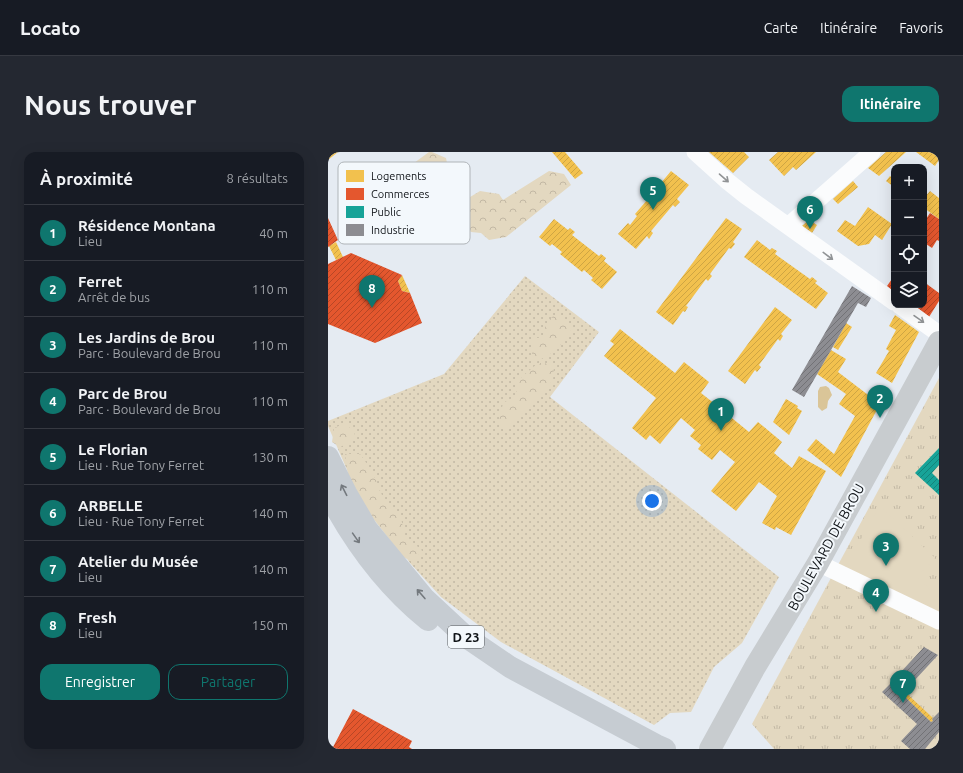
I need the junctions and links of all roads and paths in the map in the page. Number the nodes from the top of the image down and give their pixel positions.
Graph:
1 (695, 152) edge
2 (872, 152) edge
3 (788, 226) junction
4 (891, 300) edge
5 (903, 308) edge
6 (939, 334) edge
7 (939, 342) edge
8 (328, 457) edge
9 (328, 493) edge
10 (818, 562) junction
11 (939, 621) edge
12 (734, 704) junction
13 (639, 749) edge
14 (665, 749) edge
15 (710, 749) edge
16 (728, 749) edge

1 -> 3 street
2 - 3 street
3 -> 4 street
5 -> 6 street
7 - 10 main road, BOULEVARD DE BROU
14 -> 8 main road, D 23
9 -> 13 main road, D 23
10 - 11 street
10 - 12 main road, BOULEVARD DE BROU
12 - 15 main road, BOULEVARD DE BROU
12 - 16 main road

